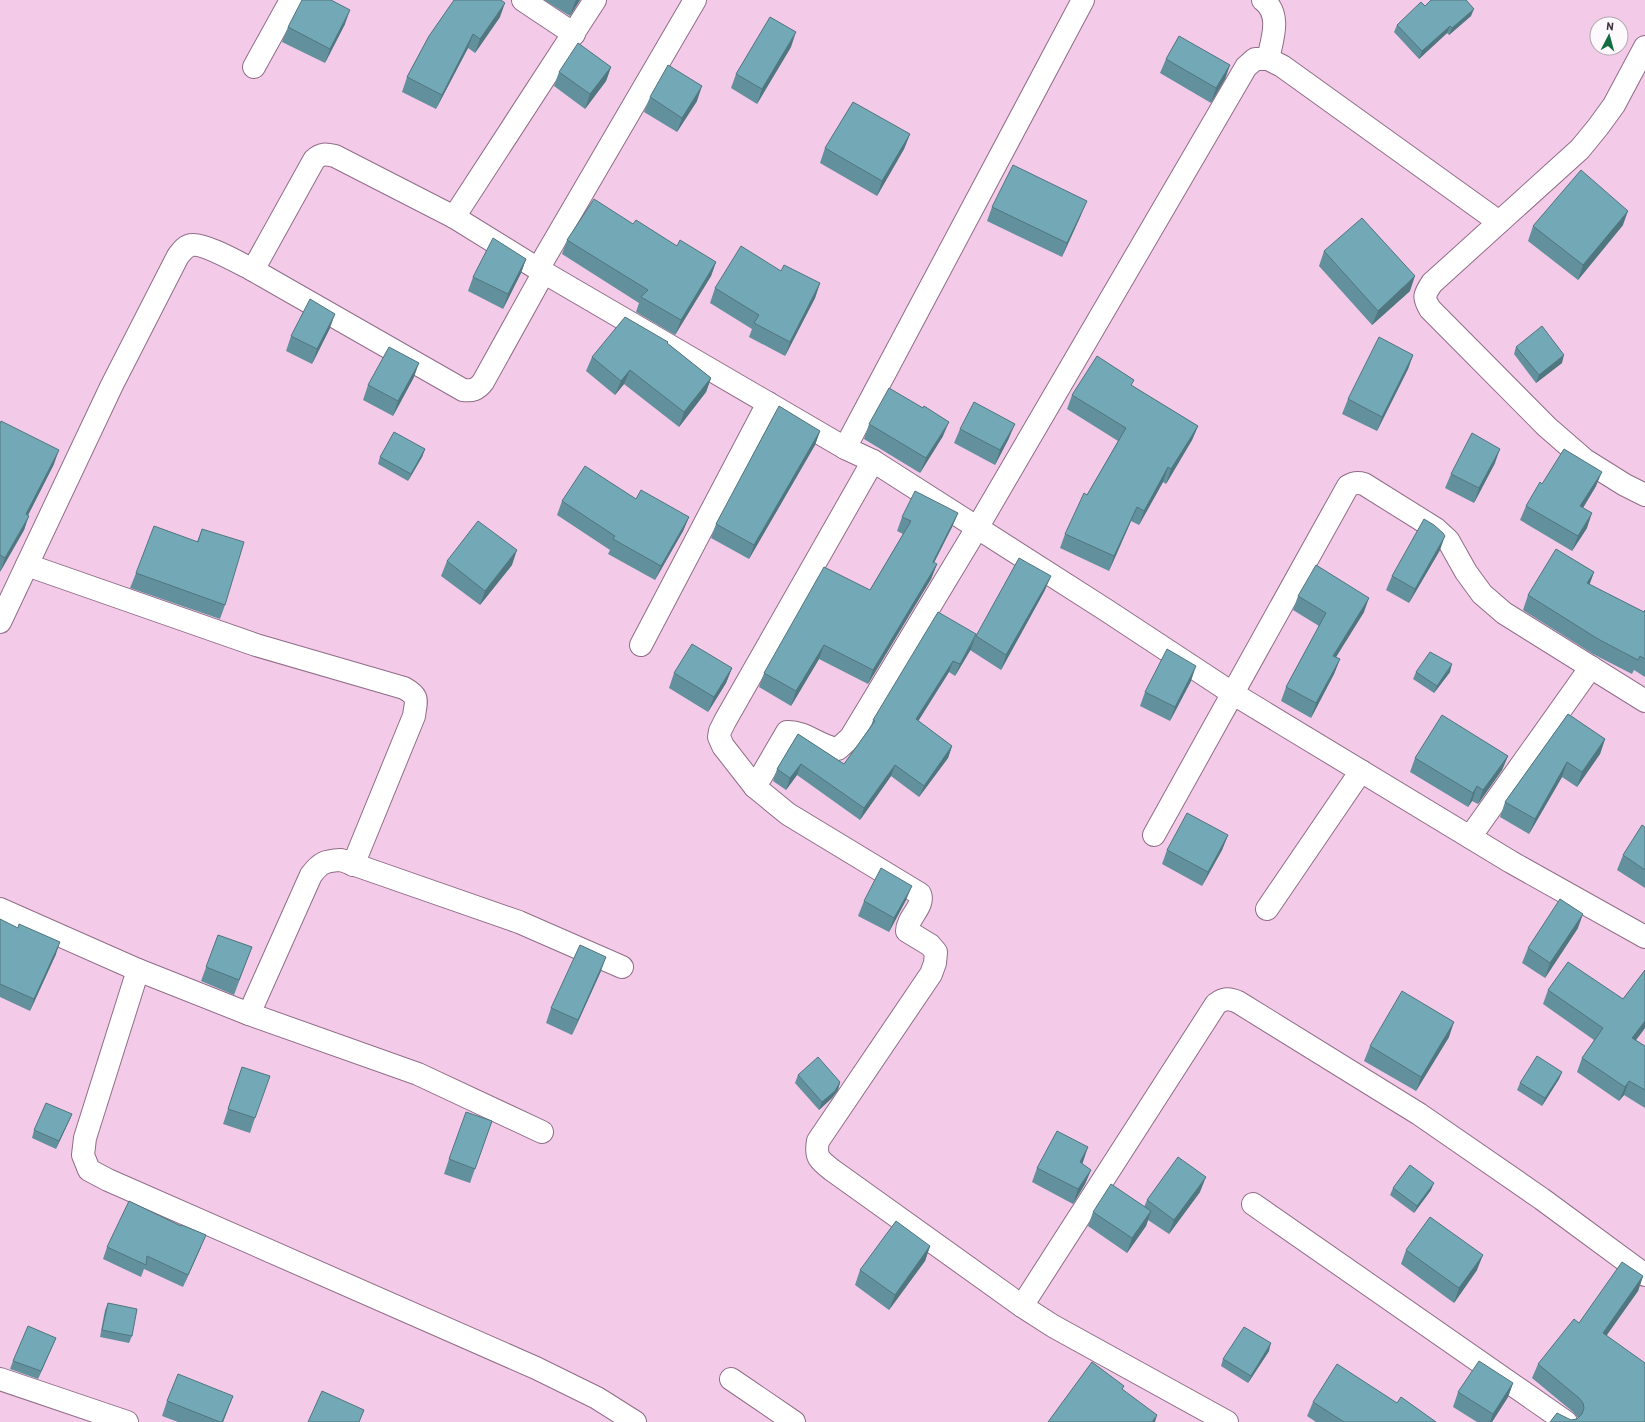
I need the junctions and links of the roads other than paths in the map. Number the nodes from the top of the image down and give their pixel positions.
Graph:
1 (291, 0) edge
2 (523, 0) edge
3 (595, 0) edge
4 (695, 0) edge
5 (1083, 0) edge
6 (1263, 0) edge
7 (574, 34) junction
8 (1645, 47) edge
9 (1268, 59) junction
10 (254, 67) dead end
11 (454, 217) junction
12 (1499, 222) junction
13 (253, 270) junction
14 (541, 270) junction
15 (768, 403) junction
16 (845, 448) junction
17 (872, 461) junction
18 (1645, 495) edge
19 (977, 528) junction
20 (27, 566) junction
21 (0, 622) edge
22 (641, 644) dead end
23 (1591, 667) junction
24 (1232, 693) junction
25 (1645, 701) edge
26 (1361, 771) junction
27 (755, 787) junction
28 (1154, 835) dead end
29 (1470, 837) junction
30 (353, 865) junction
31 (0, 909) edge
32 (1267, 909) dead end
33 (1645, 937) edge
34 (622, 966) dead end
35 (138, 970) junction
36 (249, 1014) junction
37 (542, 1132) dead end
38 (1253, 1204) dead end
39 (1645, 1275) edge
40 (1022, 1306) junction
41 (0, 1379) edge
42 (730, 1379) dead end
43 (127, 1422) edge
44 (635, 1422) edge
45 (794, 1422) edge
46 (1227, 1422) edge
47 (1566, 1422) edge

1 - 10 street
2 - 7 street
3 - 7 street
4 - 14 street
5 - 16 street
6 - 9 street
7 - 11 street
8 - 12 street
9 - 12 street
9 - 19 street
11 - 13 street
11 - 14 street
12 - 18 street
13 - 14 street
13 - 20 street
14 - 15 street
15 - 16 street
15 - 22 street
16 - 17 street
17 - 19 street
17 - 27 street
19 - 24 street
19 - 27 street
20 - 21 street
20 - 30 street
23 - 24 street
23 - 25 street
23 - 29 street
24 - 26 street
24 - 28 street
26 - 29 street
26 - 32 street
27 - 40 street
29 - 33 street
30 - 34 street
30 - 36 street
31 - 35 street
35 - 36 street
35 - 44 street
36 - 37 street
38 - 47 street
39 - 40 street
40 - 46 street
41 - 43 street
42 - 45 street

